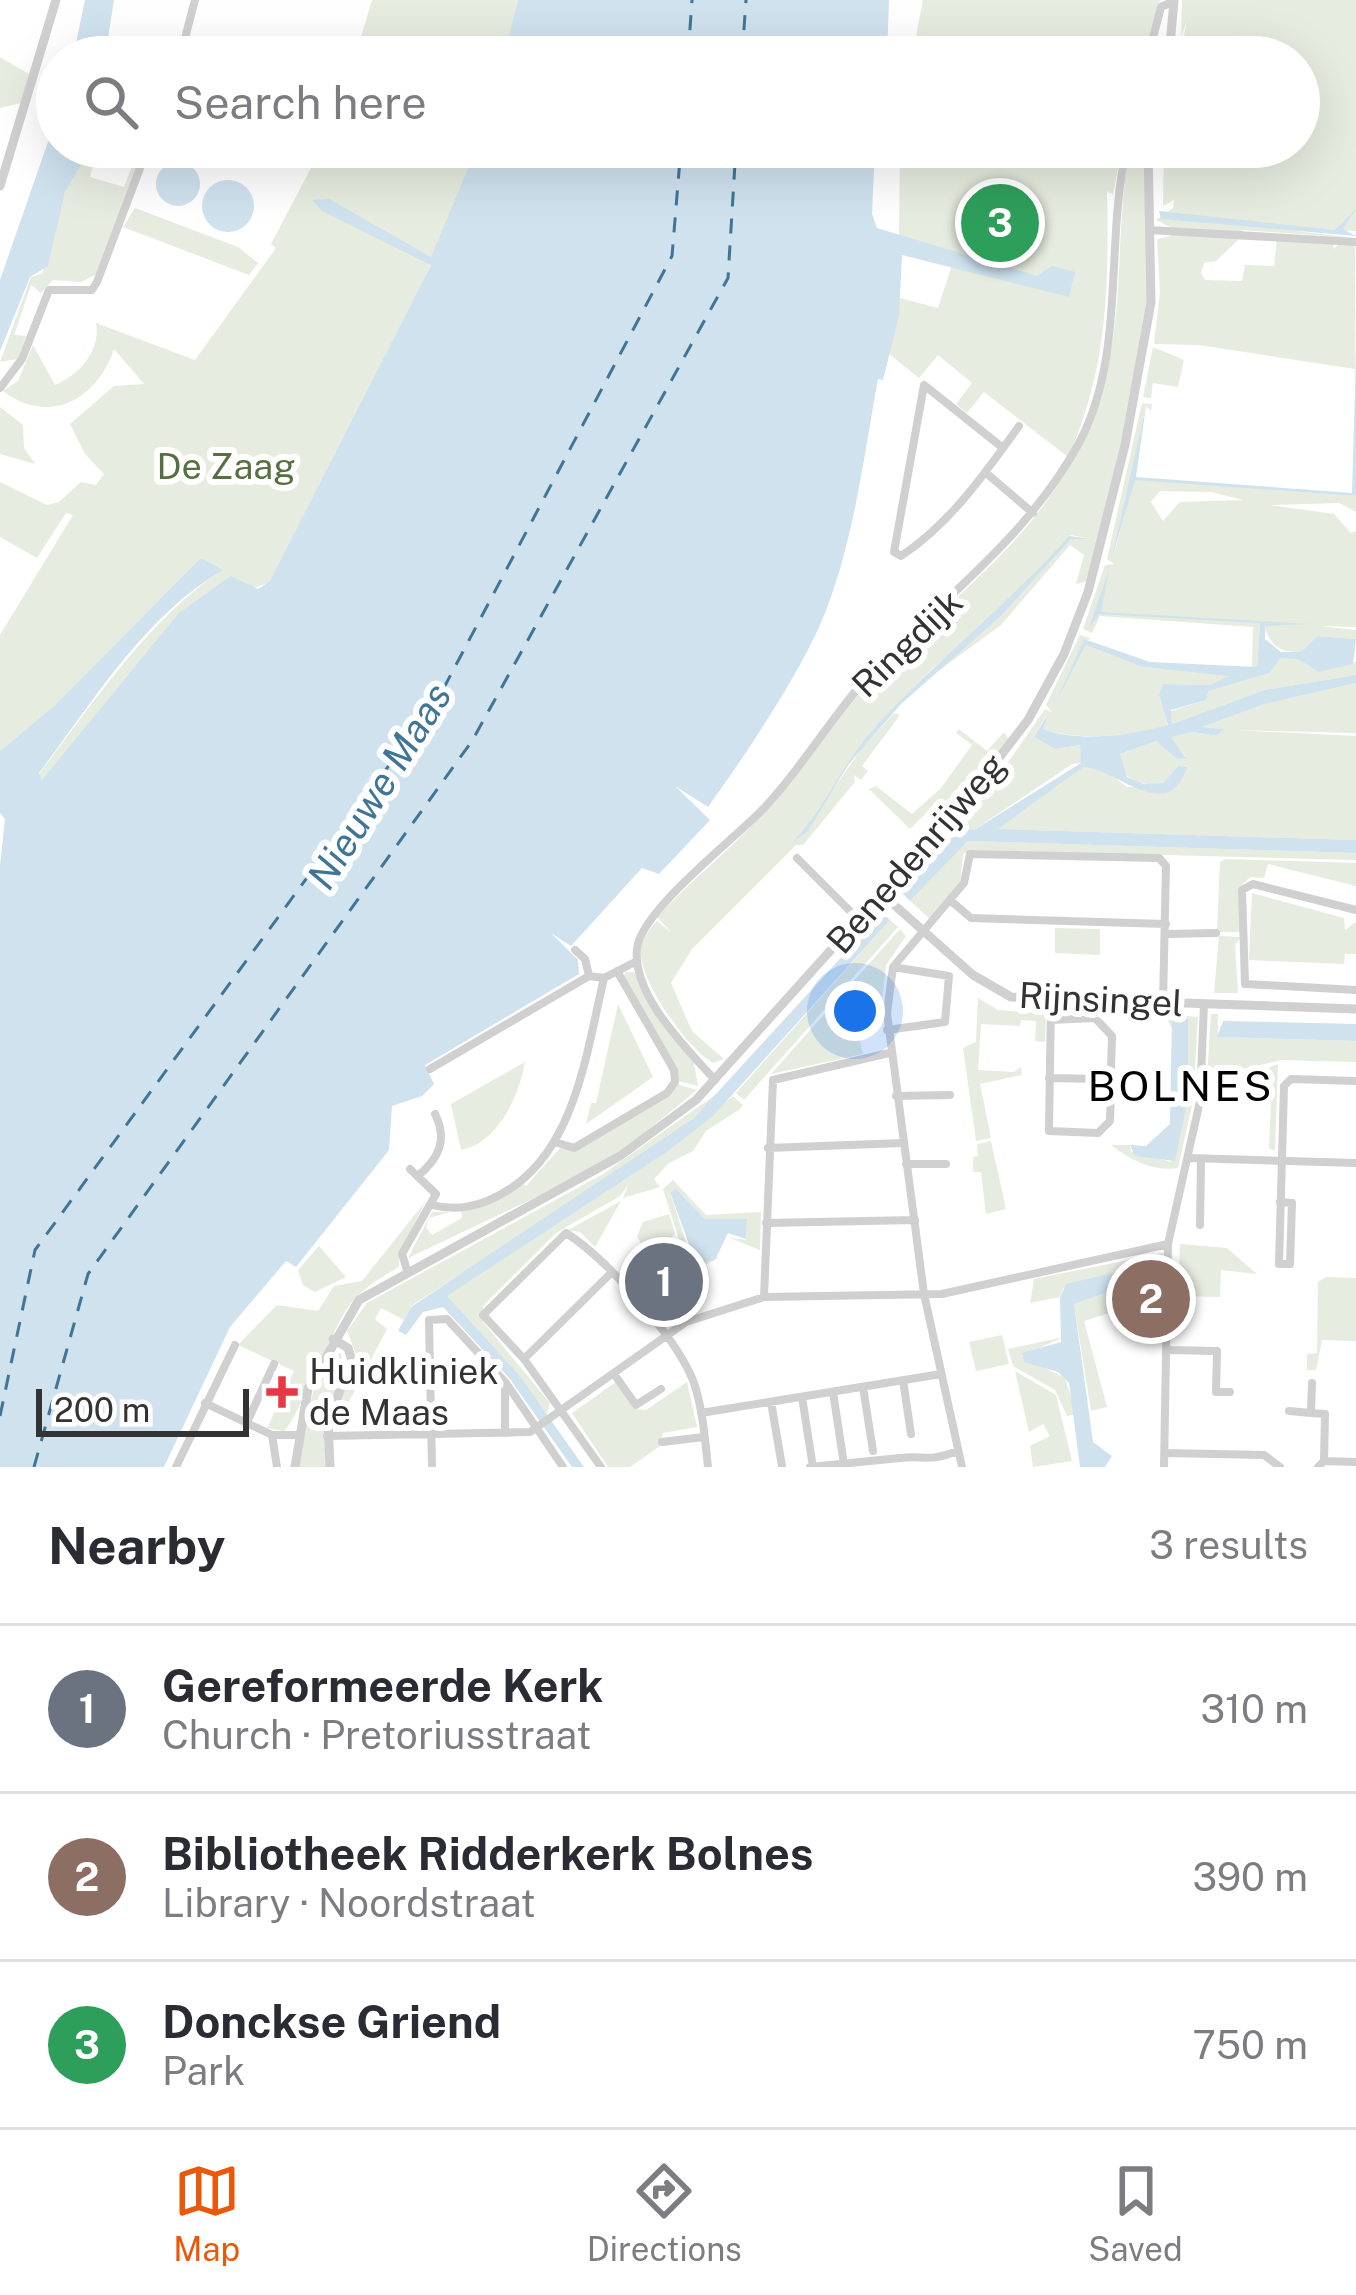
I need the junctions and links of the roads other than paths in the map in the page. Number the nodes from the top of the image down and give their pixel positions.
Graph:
1 (56, 0) edge
2 (195, 0) edge
3 (1174, 0) edge
4 (45, 36) edge
5 (186, 36) edge
6 (1153, 36) edge
7 (1171, 36) edge
8 (36, 67) edge
9 (140, 168) edge
10 (1123, 168) edge
11 (1148, 168) edge
12 (0, 187) edge
13 (1148, 230) junction
14 (1356, 242) edge
15 (4, 370) edge
16 (0, 388) edge
17 (1019, 426) dead end
18 (1004, 448) junction
19 (985, 472) junction
20 (1033, 513) junction
21 (797, 857) dead end
22 (882, 894) junction
23 (950, 900) junction
24 (1356, 910) edge
25 (859, 920) junction
26 (1166, 929) junction
27 (923, 930) junction
28 (1216, 933) dead end
29 (575, 950) dead end
30 (637, 961) junction
31 (892, 967) junction
32 (617, 971) junction
33 (589, 976) junction
34 (604, 978) junction
35 (1356, 990) edge
36 (1051, 1001) junction
37 (1163, 1003) junction
38 (1204, 1004) junction
39 (1356, 1009) edge
40 (1051, 1020) junction
41 (887, 1030) junction
42 (889, 1053) junction
43 (430, 1069) dead end
44 (1102, 1076) junction
45 (1049, 1078) junction
46 (715, 1080) junction
47 (1356, 1081) edge
48 (950, 1095) dead end
49 (896, 1096) junction
50 (435, 1114) dead end
51 (554, 1142) junction
52 (903, 1143) junction
53 (768, 1148) junction
54 (1189, 1157) junction
55 (1201, 1159) junction
56 (1282, 1161) junction
57 (1356, 1163) edge
58 (906, 1164) junction
59 (946, 1164) dead end
60 (1280, 1202) junction
61 (432, 1205) junction
62 (915, 1220) junction
63 (766, 1222) junction
64 (1200, 1225) dead end
65 (1168, 1244) junction
66 (407, 1270) junction
67 (610, 1274) junction
68 (924, 1294) junction
69 (764, 1297) junction
70 (665, 1337) junction
71 (333, 1339) junction
72 (235, 1345) dead end
73 (1168, 1350) junction
74 (524, 1359) junction
75 (274, 1364) dead end
76 (614, 1374) junction
77 (941, 1374) junction
78 (903, 1380) junction
79 (506, 1383) junction
80 (1312, 1384) dead end
81 (863, 1387) junction
82 (661, 1389) dead end
83 (832, 1392) junction
84 (1230, 1392) dead end
85 (802, 1397) junction
86 (205, 1402) junction
87 (771, 1402) junction
88 (1288, 1412) dead end
89 (701, 1413) junction
90 (1311, 1413) junction
91 (557, 1414) junction
92 (247, 1422) junction
93 (539, 1427) junction
94 (506, 1433) junction
95 (432, 1434) junction
96 (911, 1434) dead end
97 (272, 1435) junction
98 (297, 1435) junction
99 (327, 1436) junction
100 (704, 1437) junction
101 (662, 1442) dead end
102 (872, 1451) dead end
103 (958, 1451) junction
104 (1165, 1453) junction
105 (843, 1458) dead end
106 (1356, 1462) edge
107 (811, 1464) edge
108 (1321, 1464) edge
109 (782, 1466) edge
110 (176, 1467) edge
111 (277, 1467) edge
112 (295, 1467) edge
113 (330, 1467) edge
114 (432, 1467) edge
115 (563, 1467) edge
116 (602, 1467) edge
117 (708, 1467) edge
118 (962, 1467) edge
119 (1164, 1467) edge
120 (1280, 1467) edge

1 - 4 street
2 - 5 street
3 - 6 street
3 - 7 street
8 - 12 street
9 - 15 street
10 - 20 street, Ringdijk
11 - 13 street, Benedenrijweg
13 - 14 street
13 - 22 street, Benedenrijweg
15 - 16 street
17 - 18 street
18 - 19 street
18 - 19 street
19 - 20 street
20 - 30 street, Ringdijk
21 - 25 street
22 - 25 street, Benedenrijweg
22 - 27 street, Rijnsingel
23 - 26 street
23 - 26 street
23 - 27 street
24 - 35 street
25 - 46 street, Benedenrijweg
26 - 28 street
26 - 37 street
27 - 31 street
27 - 36 street, Rijnsingel
29 - 33 street
30 - 32 street
30 - 46 street
31 - 41 street
31 - 41 street
32 - 34 street
32 - 51 street
33 - 34 street
33 - 43 street
34 - 51 street
36 - 37 street, Rijnsingel
36 - 40 street
37 - 38 street, Rijnsingel
38 - 39 street, Rijnsingel
38 - 54 street
40 - 44 street
40 - 45 street
41 - 42 street
42 - 49 street
42 - 53 street
44 - 45 street
44 - 45 street
46 - 66 street, Benedenrijweg
47 - 56 street
48 - 49 street
49 - 52 street
50 - 61 street
51 - 61 street
52 - 53 street
52 - 58 street
53 - 63 street
54 - 55 street
54 - 65 street
55 - 56 street
55 - 64 street
56 - 57 street
56 - 60 street
58 - 59 street
58 - 62 street
60 - 60 street
61 - 66 street
62 - 63 street
62 - 68 street
63 - 69 street
65 - 68 street
65 - 73 street
66 - 71 street, Benedenrijweg
67 - 70 street
67 - 74 street
67 - 74 street
68 - 69 street
68 - 77 street
69 - 70 street
70 - 76 street
70 - 89 street
71 - 98 street
71 - 99 street
72 - 86 street
73 - 84 street
73 - 104 street
74 - 91 street
75 - 92 street
76 - 82 street
76 - 91 street
77 - 78 street
77 - 103 street
78 - 81 street
78 - 96 street
79 - 93 street
79 - 94 street
79 - 95 street
80 - 90 street
81 - 83 street
81 - 102 street
83 - 85 street
83 - 105 street
85 - 87 street
85 - 107 street
86 - 92 street
86 - 110 street
87 - 89 street
87 - 109 street
88 - 90 street
89 - 100 street
90 - 108 street
91 - 93 street
91 - 116 street
92 - 97 street
93 - 94 street
93 - 115 street
94 - 95 street
95 - 99 street
95 - 114 street
97 - 98 street
97 - 111 street
98 - 112 street
99 - 113 street
100 - 101 street
100 - 117 street
103 - 107 street
103 - 118 street
104 - 119 street
104 - 120 street
106 - 108 street

